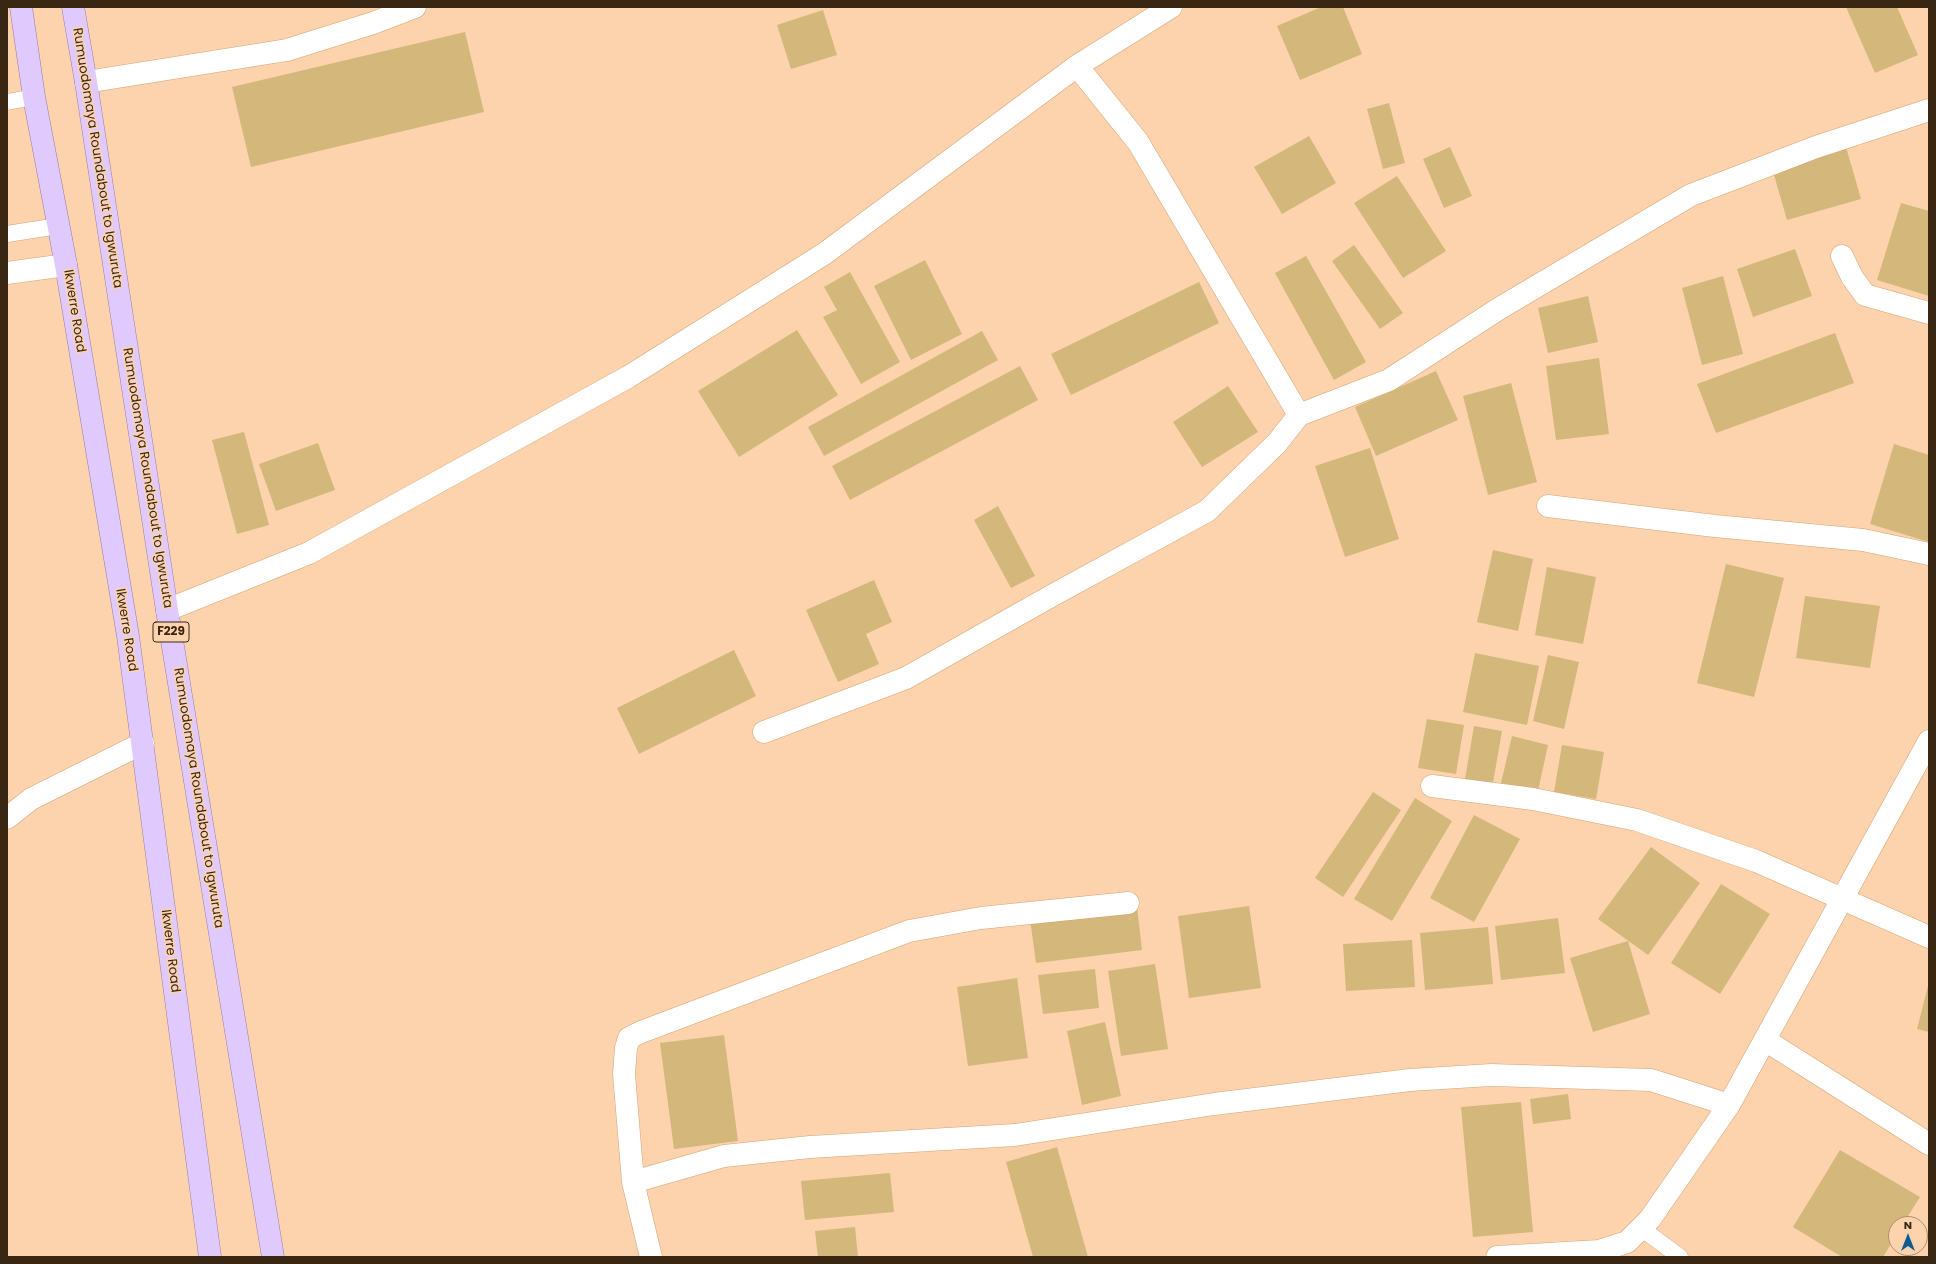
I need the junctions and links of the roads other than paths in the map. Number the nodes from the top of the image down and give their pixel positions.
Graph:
1 (21, 7) edge
2 (73, 7) edge
3 (415, 7) edge
4 (1171, 7) edge
5 (1077, 66) junction
6 (86, 82) junction
7 (34, 97) junction
8 (7, 102) edge
9 (1929, 110) edge
10 (58, 226) junction
11 (7, 234) edge
12 (1842, 256) dead end
13 (66, 265) junction
14 (7, 273) edge
15 (1929, 313) edge
16 (1299, 415) junction
17 (1548, 506) dead end
18 (1929, 554) edge
19 (167, 610) junction
20 (764, 732) dead end
21 (1929, 741) edge
22 (143, 742) junction
23 (1432, 786) dead end
24 (7, 798) edge
25 (31, 799) junction
26 (7, 818) edge
27 (1843, 899) junction
28 (1128, 903) dead end
29 (1929, 938) edge
30 (1764, 1040) junction
31 (1729, 1105) junction
32 (1929, 1144) edge
33 (633, 1182) junction
34 (1641, 1228) junction
35 (210, 1257) edge
36 (272, 1257) edge
37 (651, 1257) edge
38 (1497, 1257) edge
39 (1680, 1257) edge

1 - 7 main road, Ikwerre Road
2 - 6 main road, Rumuodomaya Roundabout to Igwuruta / F229
3 - 6 street
4 - 5 street
5 - 16 street
5 - 19 street
6 - 19 main road, Rumuodomaya Roundabout to Igwuruta / F229
7 - 8 lane
7 - 10 main road, Ikwerre Road
9 - 16 street
10 - 11 lane
10 - 13 main road, Ikwerre Road
12 - 15 street
13 - 14 street
13 - 22 main road, Ikwerre Road
16 - 20 street
17 - 18 street
19 - 36 main road, Rumuodomaya Roundabout to Igwuruta / F229
21 - 27 street
22 - 25 street
22 - 35 main road, Ikwerre Road
23 - 27 street
24 - 25 street
25 - 26 street
27 - 29 street
27 - 30 street
28 - 33 street
30 - 31 street
30 - 32 street
31 - 33 street
31 - 34 street
33 - 37 street
34 - 38 street
34 - 39 lane

